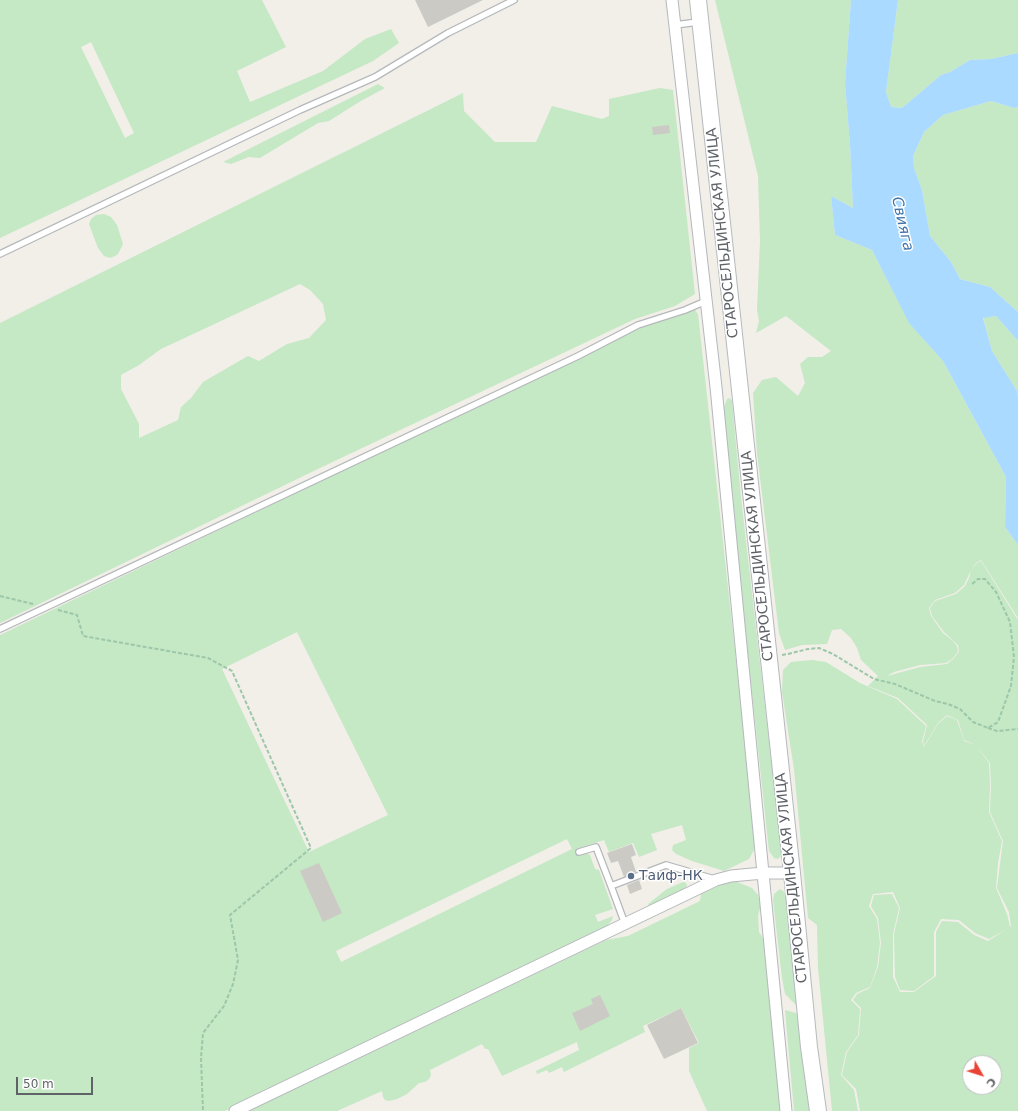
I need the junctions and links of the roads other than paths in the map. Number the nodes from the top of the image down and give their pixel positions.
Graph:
1 (514, 0) edge
2 (672, 0) edge
3 (698, 0) edge
4 (701, 22) junction
5 (675, 24) junction
6 (0, 254) edge
7 (706, 302) junction
8 (0, 629) edge
9 (579, 852) dead end
10 (763, 873) junction
11 (792, 873) junction
12 (716, 880) junction
13 (611, 886) junction
14 (625, 924) junction
15 (235, 1111) edge
16 (786, 1111) edge
17 (818, 1111) edge

1 - 6 lane
2 - 5 street
3 - 4 main road, СТАРОСЕЛЬДИНСКАЯ УЛИЦА
4 - 5 lane
4 - 11 main road, СТАРОСЕЛЬДИНСКАЯ УЛИЦА
5 - 7 street
7 - 8 lane
7 - 10 street
9 - 13 lane
10 - 11 street
10 - 12 street
10 - 16 street
11 - 17 main road, СТАРОСЕЛЬДИНСКАЯ УЛИЦА
12 - 13 lane
12 - 14 street
13 - 14 lane
14 - 15 street

